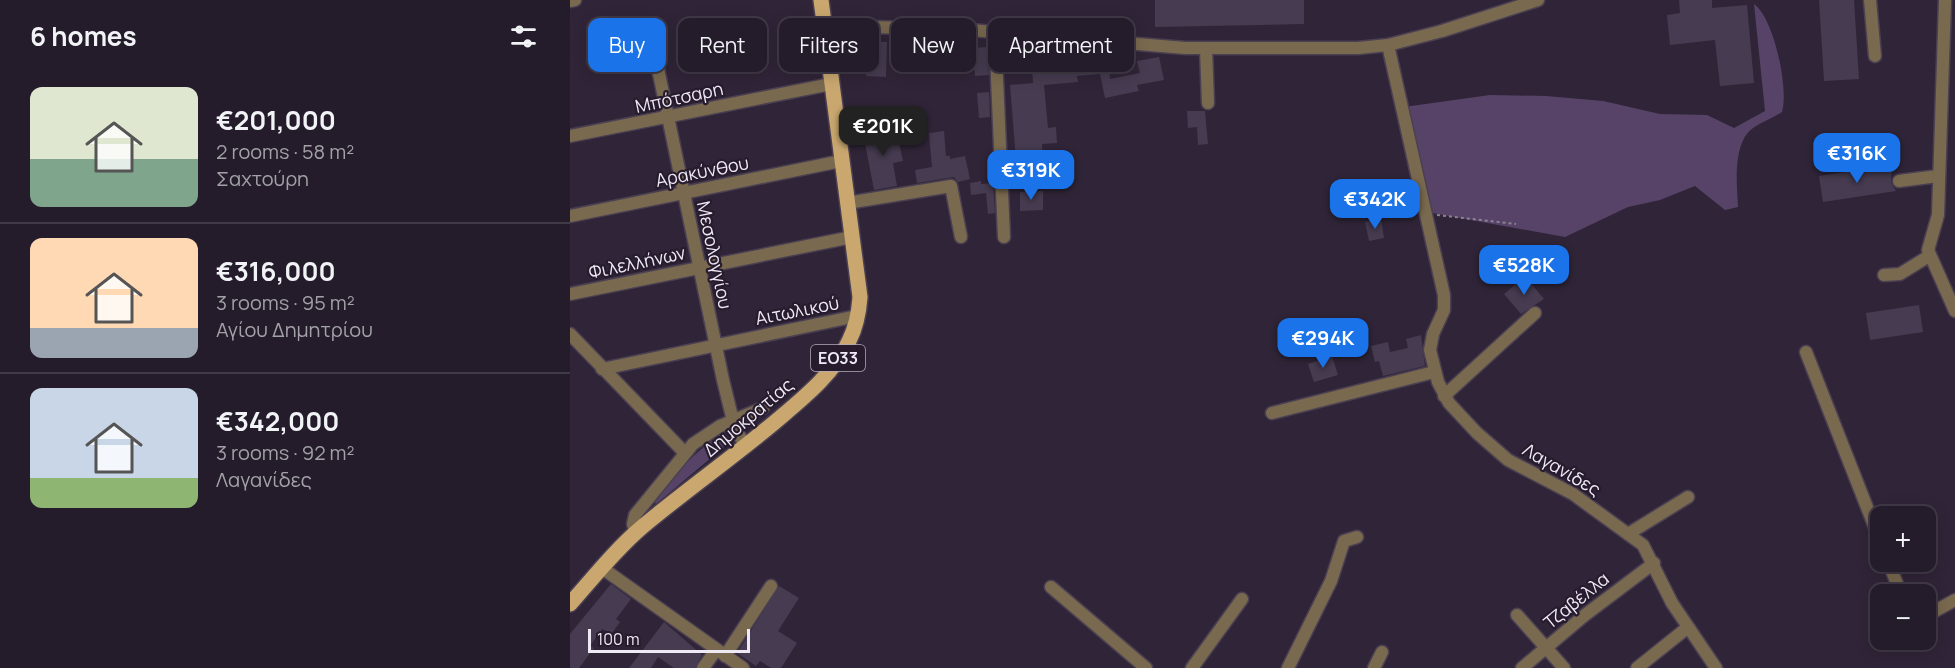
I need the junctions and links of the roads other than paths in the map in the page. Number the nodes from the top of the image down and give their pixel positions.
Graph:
1 (575, 0) edge
2 (821, 0) edge
3 (1538, 0) edge
4 (1870, 0) edge
5 (1945, 0) edge
6 (570, 1) edge
7 (822, 18) edge
8 (879, 27) edge
9 (988, 32) edge
10 (1134, 44) edge
11 (1388, 45) junction
12 (1206, 49) junction
13 (1875, 56) dead end
14 (659, 72) edge
15 (829, 72) edge
16 (997, 72) edge
17 (1942, 74) junction
18 (1955, 80) edge
19 (831, 84) junction
20 (1208, 103) dead end
21 (668, 117) junction
22 (570, 136) edge
23 (841, 161) junction
24 (1938, 176) junction
25 (1899, 181) dead end
26 (684, 192) junction
27 (847, 203) junction
28 (570, 216) edge
29 (852, 237) junction
30 (961, 237) dead end
31 (1004, 237) dead end
32 (1929, 256) junction
33 (699, 268) junction
34 (1884, 275) dead end
35 (570, 294) edge
36 (1955, 311) edge
37 (1534, 313) dead end
38 (857, 316) junction
39 (570, 334) edge
40 (716, 345) junction
41 (1806, 352) dead end
42 (602, 369) junction
43 (1434, 372) junction
44 (1444, 396) junction
45 (763, 408) dead end
46 (1272, 413) dead end
47 (733, 420) junction
48 (746, 446) junction
49 (684, 452) junction
50 (1688, 497) dead end
51 (1870, 515) edge
52 (636, 533) junction
53 (1629, 534) junction
54 (1357, 537) dead end
55 (1654, 563) junction
56 (602, 568) junction
57 (771, 586) dead end
58 (1051, 587) dead end
59 (1242, 599) dead end
60 (1955, 600) edge
61 (570, 604) edge
62 (1936, 610) edge
63 (1517, 615) dead end
64 (1687, 628) junction
65 (1546, 648) junction
66 (1382, 652) dead end
67 (720, 653) junction
68 (703, 668) edge
69 (743, 668) edge
70 (1146, 668) edge
71 (1192, 668) edge
72 (1288, 668) edge
73 (1374, 668) edge
74 (1522, 668) edge
75 (1564, 668) edge
76 (1637, 668) edge
77 (1716, 668) edge

1 - 6 street
2 - 7 main road, Δημοκρατίας / ΕΟ33
3 - 11 street
4 - 13 street
5 - 17 street
8 - 9 street
10 - 12 street
11 - 12 street
11 - 43 street, Λαγανίδες
12 - 20 street
14 - 21 street, Μεσολογγίου
15 - 19 main road, Δημοκρατίας / ΕΟ33
16 - 31 street
17 - 18 street
17 - 24 street
19 - 21 street, Μπότσαρη
19 - 23 main road, Δημοκρατίας / ΕΟ33
21 - 22 street, Μπότσαρη
21 - 26 street, Μεσολογγίου
23 - 26 street, Αρακύνθου
23 - 27 main road, Δημοκρατίας / ΕΟ33
24 - 25 street
24 - 32 street
26 - 28 street, Αρακύνθου
26 - 33 street, Μεσολογγίου
27 - 29 main road, Δημοκρατίας / ΕΟ33
27 - 30 street
29 - 33 street, Φιλελλήνων
29 - 38 main road, Δημοκρατίας / ΕΟ33
32 - 34 street
32 - 36 street
33 - 35 street, Φιλελλήνων
33 - 40 street, Μεσολογγίου
37 - 44 street
38 - 40 street, Αιτωλικού
38 - 48 main road, Δημοκρατίας / ΕΟ33
39 - 42 street
40 - 42 street, Αιτωλικού
40 - 47 street, Μεσολογγίου
41 - 51 street
42 - 49 street
43 - 44 street, Λαγανίδες
43 - 46 street
44 - 53 street, Λαγανίδες
45 - 47 street
47 - 48 street, Μεσολογγίου
47 - 49 street
48 - 52 main road, Δημοκρατίας / ΕΟ33
49 - 52 street
50 - 53 street
52 - 56 main road, Δημοκρατίας / ΕΟ33
53 - 55 street, Λαγανίδες
54 - 72 street
55 - 64 street, Λαγανίδες
55 - 65 street, Τζαβέλλα
56 - 61 main road, Δημοκρατίας / ΕΟ33
56 - 67 street
57 - 67 street
58 - 70 street
59 - 71 street
60 - 62 street
63 - 65 street
64 - 76 street
64 - 77 street, Λαγανίδες
65 - 74 street, Τζαβέλλα
65 - 75 street
66 - 73 street
67 - 68 street
67 - 69 street

